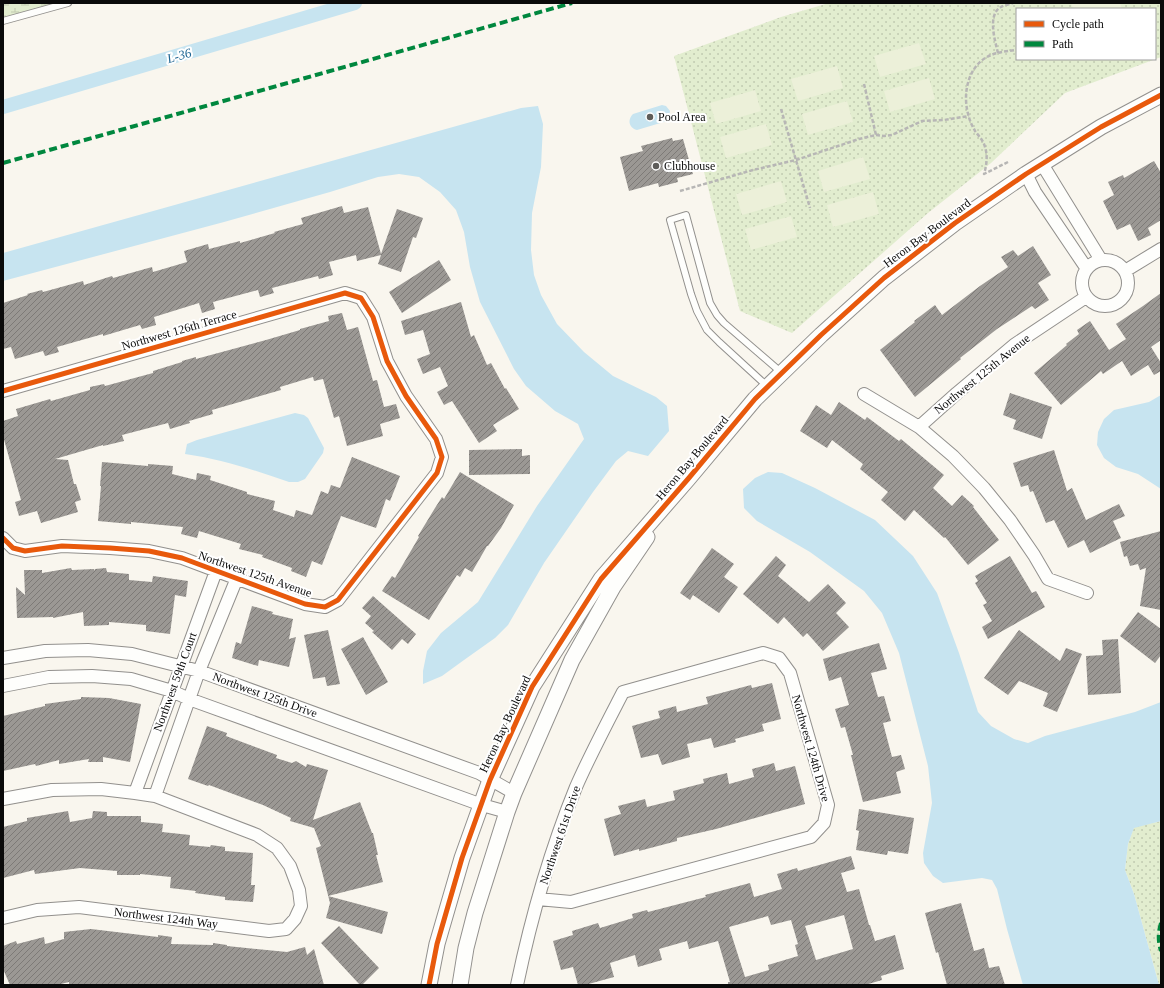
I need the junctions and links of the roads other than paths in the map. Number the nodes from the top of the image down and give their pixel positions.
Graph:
1 (68, 3) edge
2 (3, 21) edge
3 (1161, 95) edge
4 (1042, 164) junction
5 (1026, 174) junction
6 (1161, 249) edge
7 (1102, 260) junction
8 (1087, 269) junction
9 (1125, 271) junction
10 (1086, 297) junction
11 (782, 373) junction
12 (768, 387) junction
13 (3, 391) edge
14 (864, 394) dead end
15 (919, 427) junction
16 (442, 457) joint
17 (688, 479) junction
18 (3, 538) edge
19 (216, 571) junction
20 (237, 578) junction
21 (1087, 593) dead end
22 (3, 658) edge
23 (181, 667) junction
24 (199, 671) junction
25 (3, 686) edge
26 (172, 691) junction
27 (623, 692) joint
28 (189, 698) junction
29 (490, 780) junction
30 (135, 793) junction
31 (514, 793) junction
32 (155, 796) junction
33 (3, 799) edge
34 (482, 805) junction
35 (507, 812) junction
36 (538, 899) junction
37 (3, 918) edge
38 (429, 985) edge
39 (460, 985) edge
40 (517, 985) edge

1 - 2 lane
3 - 4 street, Heron Bay Boulevard
4 - 5 street, Heron Bay Boulevard
4 - 7 street
5 - 8 street
5 - 11 street, Heron Bay Boulevard
6 - 9 street
7 - 8 street
7 - 9 street
8 - 10 street
9 - 10 street
10 - 15 street, Northwest 125th Avenue
11 - 12 street, Heron Bay Boulevard
11 - 12 lane
12 - 17 street, Heron Bay Boulevard
13 - 16 street, Northwest 126th Terrace
14 - 15 street
15 - 21 street
16 - 20 street, Northwest 125th Avenue
17 - 29 street, Heron Bay Boulevard
17 - 31 street, Heron Bay Boulevard
18 - 19 street, Northwest 125th Avenue
19 - 20 street, Northwest 125th Avenue
19 - 23 street, Northwest 59th Court
20 - 24 street, Northwest 59th Court
22 - 23 street, Northwest 125th Drive
23 - 24 street, Northwest 125th Drive
23 - 26 street, Northwest 59th Court
24 - 28 street, Northwest 59th Court
24 - 29 street, Northwest 125th Drive
25 - 26 street
26 - 28 street
26 - 30 street, Northwest 59th Court
27 - 36 street, Northwest 61st Drive
27 - 36 street, Northwest 124th Drive
28 - 32 street, Northwest 59th Court
28 - 34 street
29 - 31 street, Northwest 125th Drive
29 - 34 street, Heron Bay Boulevard
30 - 32 street, Northwest 124th Way
30 - 33 street, Northwest 124th Way
31 - 35 street, Heron Bay Boulevard
32 - 37 street, Northwest 124th Way
34 - 35 street
34 - 38 street, Heron Bay Boulevard
35 - 39 street, Heron Bay Boulevard
36 - 40 street, Northwest 61st Drive

